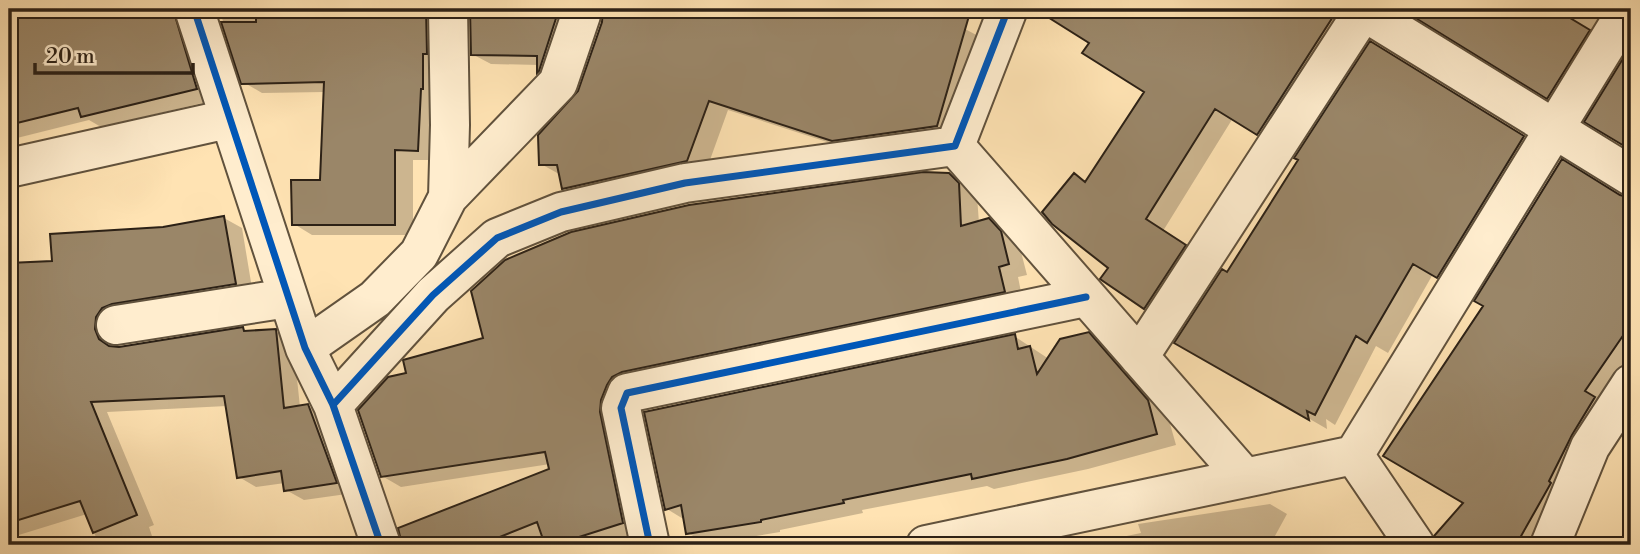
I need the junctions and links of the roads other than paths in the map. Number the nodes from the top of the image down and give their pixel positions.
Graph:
1 (194, 9) edge
2 (448, 9) edge
3 (581, 9) edge
4 (1008, 9) edge
5 (1628, 9) edge
6 (1362, 10) edge
7 (228, 119) junction
8 (1553, 128) junction
9 (955, 146) junction
10 (9, 168) edge
11 (1631, 176) edge
12 (448, 197) junction
13 (1086, 297) junction
14 (288, 298) junction
15 (116, 325) dead end
16 (305, 348) junction
17 (1139, 357) junction
18 (1631, 384) edge
19 (333, 405) junction
20 (1354, 456) junction
21 (1244, 478) junction
22 (381, 545) edge
23 (650, 545) edge
24 (926, 545) edge
25 (1415, 545) edge
26 (1550, 545) edge

1 - 7 street
2 - 12 street
3 - 12 street
4 - 9 street
5 - 8 street
6 - 8 street
6 - 17 street
7 - 10 street
7 - 14 street
8 - 11 street
8 - 20 street
9 - 13 street
9 - 19 street
12 - 16 street
13 - 17 street
13 - 23 street
14 - 15 street
14 - 16 street
16 - 19 street
17 - 21 street
18 - 26 street
19 - 22 street
20 - 21 street
20 - 25 street
21 - 24 street

